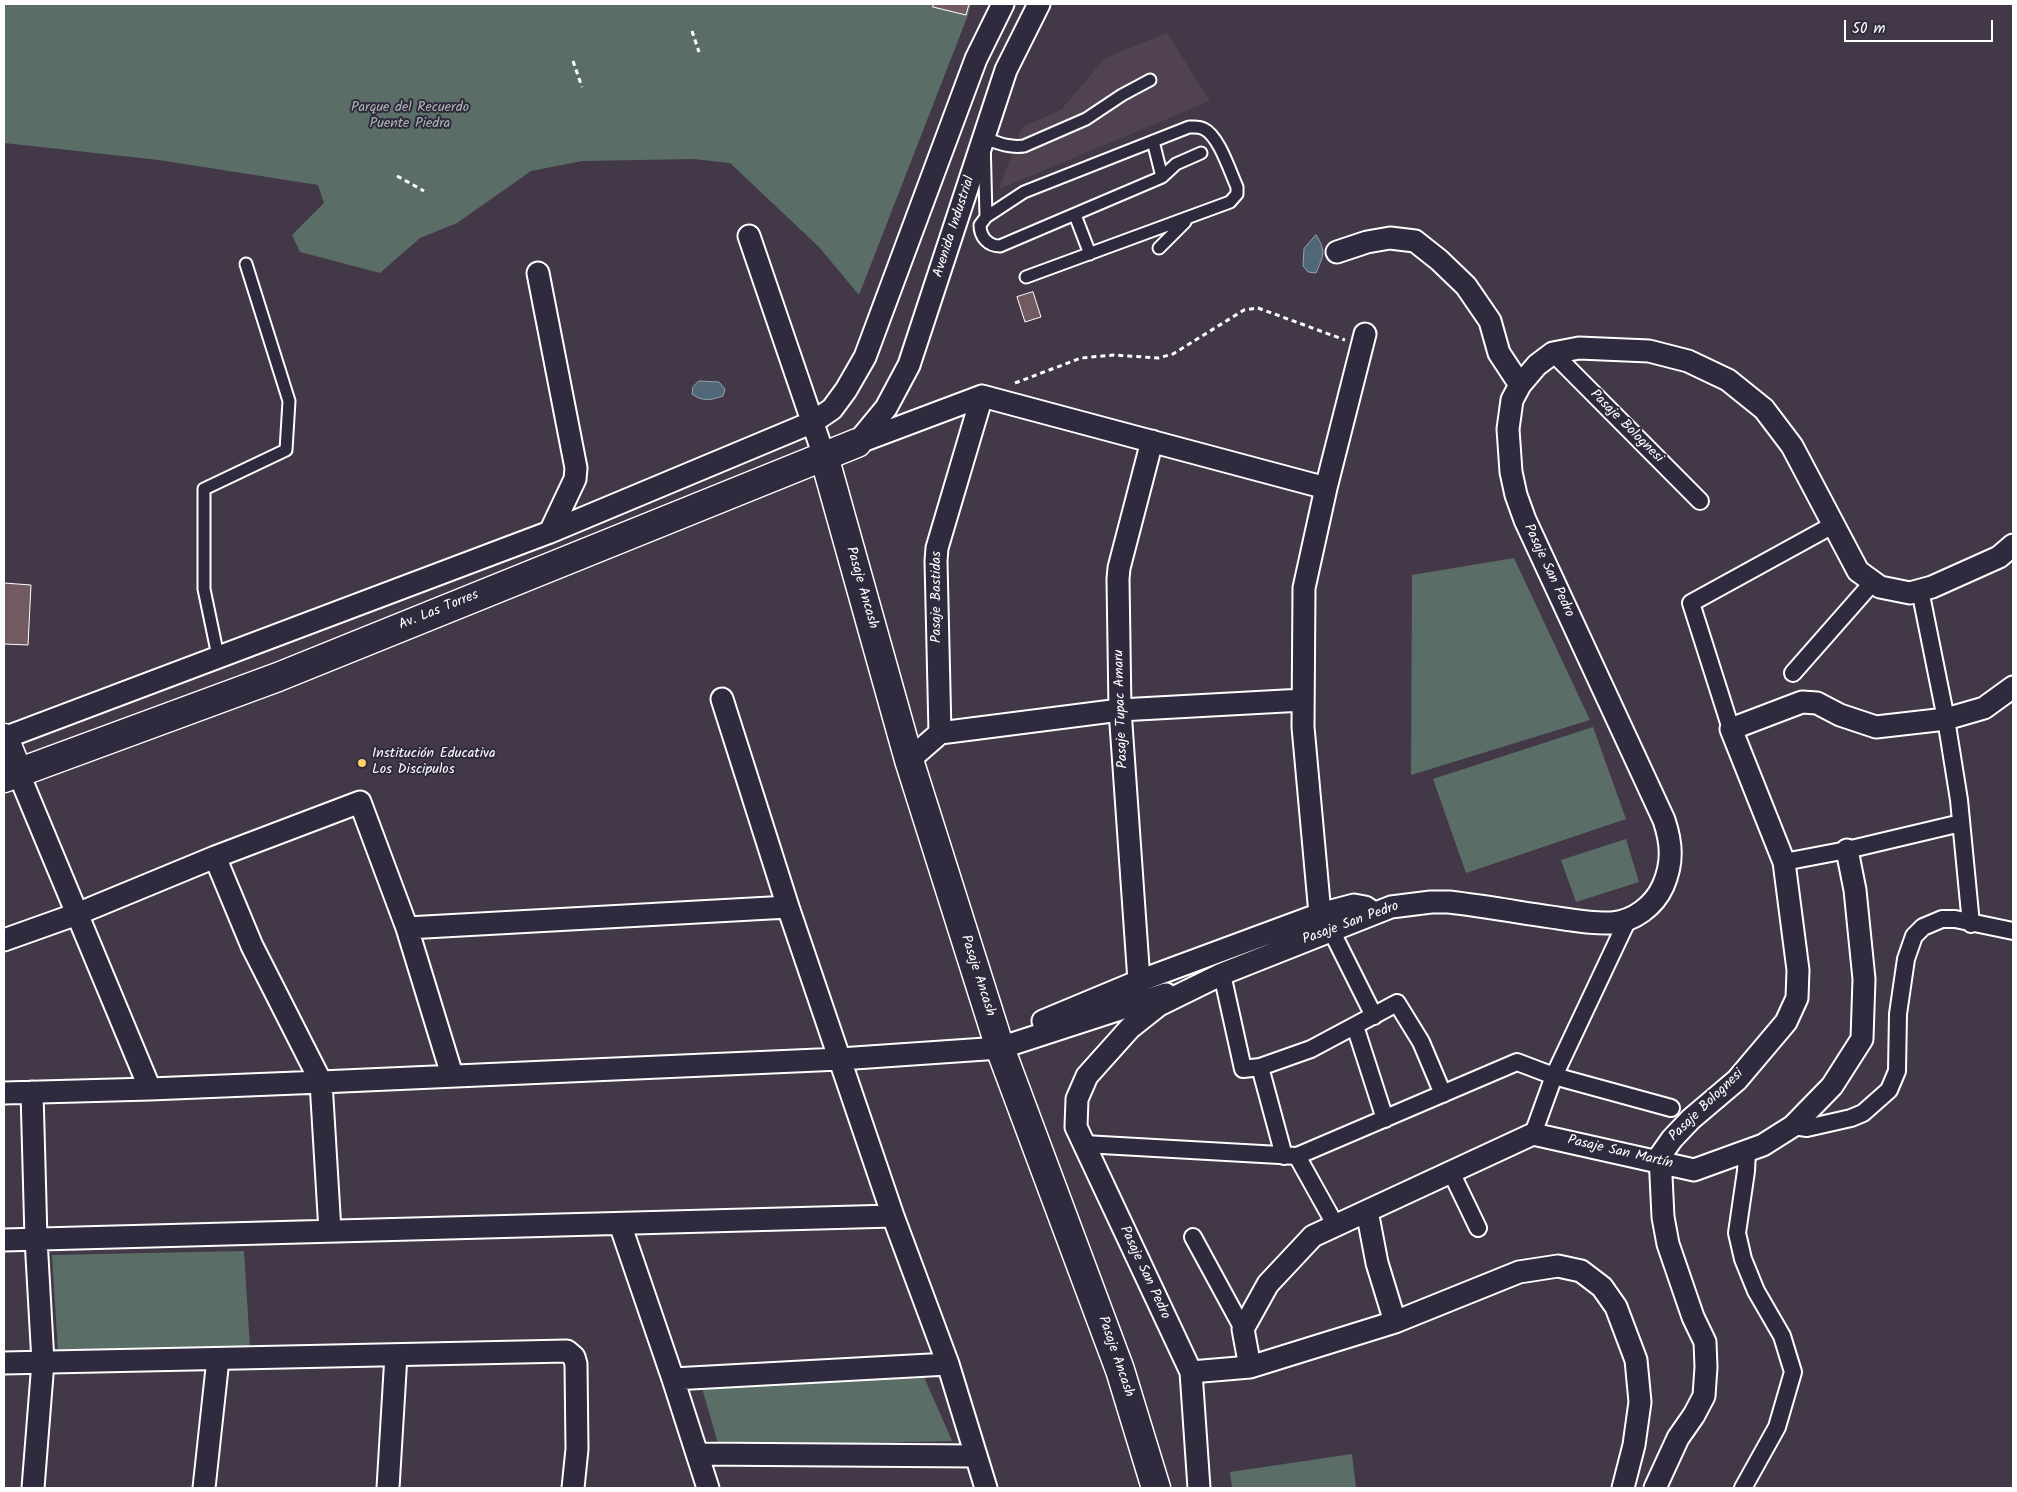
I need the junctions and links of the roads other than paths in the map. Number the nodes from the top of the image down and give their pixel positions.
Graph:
1 (1003, 4) edge
2 (1040, 4) edge
3 (1150, 80) dead end
4 (984, 138) junction
5 (1153, 141) junction
6 (1201, 153) dead end
7 (1162, 177) junction
8 (1075, 215) junction
9 (986, 217) junction
10 (1188, 218) junction
11 (749, 236) dead end
12 (1159, 248) dead end
13 (1337, 252) dead end
14 (1090, 254) junction
15 (246, 264) dead end
16 (538, 273) dead end
17 (1026, 278) dead end
18 (1363, 340) road end
19 (1553, 353) junction
20 (1520, 385) junction
21 (982, 396) junction
22 (813, 422) junction
23 (1152, 440) junction
24 (857, 443) junction
25 (824, 456) junction
26 (1326, 488) junction
27 (1700, 501) dead end
28 (1833, 524) junction
29 (550, 532) junction
30 (2013, 545) edge
31 (1873, 582) junction
32 (1920, 590) junction
33 (218, 656) junction
34 (1793, 673) dead end
35 (2013, 687) edge
36 (722, 699) dead end
37 (1303, 700) junction
38 (1120, 710) junction
39 (1946, 719) junction
40 (1731, 729) junction
41 (940, 733) junction
42 (4, 738) edge
43 (909, 760) junction
44 (11, 775) edge
45 (1961, 823) junction
46 (1847, 850) junction
47 (215, 857) junction
48 (1784, 862) junction
49 (788, 907) junction
50 (77, 914) junction
51 (1628, 919) junction
52 (1325, 922) junction
53 (1971, 924) junction
54 (406, 928) junction
55 (2013, 931) edge
56 (4, 940) edge
57 (1222, 974) junction
58 (1139, 980) junction
59 (1200, 983) junction
60 (1374, 1016) junction
61 (1355, 1026) junction
62 (1000, 1048) junction
63 (840, 1059) junction
64 (1260, 1067) junction
65 (452, 1075) junction
66 (1554, 1076) junction
67 (321, 1082) junction
68 (150, 1089) junction
69 (32, 1092) junction
70 (4, 1093) edge
71 (1443, 1094) junction
72 (1671, 1108) dead end
73 (1386, 1118) junction
74 (1792, 1126) junction
75 (1533, 1134) junction
76 (1084, 1144) junction
77 (1746, 1151) junction
78 (1291, 1156) junction
79 (1660, 1161) junction
80 (1451, 1172) junction
81 (1368, 1211) junction
82 (893, 1216) junction
83 (620, 1224) junction
84 (1336, 1226) junction
85 (1478, 1228) dead end
86 (330, 1232) junction
87 (1193, 1237) dead end
88 (36, 1239) junction
89 (4, 1240) edge
90 (1395, 1322) junction
91 (1243, 1329) junction
92 (396, 1355) junction
93 (218, 1358) junction
94 (43, 1362) junction
95 (4, 1363) edge
96 (948, 1364) junction
97 (1250, 1367) junction
98 (1191, 1372) junction
99 (673, 1379) junction
100 (697, 1454) junction
101 (975, 1456) junction
102 (33, 1488) edge
103 (204, 1488) edge
104 (388, 1488) edge
105 (574, 1488) edge
106 (708, 1488) edge
107 (986, 1488) edge
108 (1156, 1488) edge
109 (1199, 1488) edge
110 (1623, 1488) edge
111 (1655, 1488) edge
112 (1743, 1488) edge

1 - 22 street
2 - 4 street, Avenida Industrial
3 - 4 lane
4 - 9 lane
4 - 24 street, Avenida Industrial
5 - 7 lane
5 - 9 lane
5 - 10 lane
6 - 7 lane
7 - 8 lane
8 - 9 lane
8 - 14 lane
10 - 12 lane
10 - 14 lane
11 - 22 street
13 - 20 street
14 - 17 lane
15 - 33 lane
16 - 29 street
18 - 26 street
19 - 20 street, Pasaje San Pedro
19 - 27 street, Pasaje Bolognesi
19 - 28 street
20 - 51 street, Pasaje San Pedro
21 - 23 street
21 - 24 street
21 - 41 street, Pasaje Bastidas
22 - 25 street
22 - 29 street
23 - 26 street
23 - 38 street, Pasaje Tupac Amaru
24 - 25 street, Av. Las Torres
25 - 43 street, Pasaje Ancash
25 - 44 street, Av. Las Torres
26 - 37 street
28 - 31 street
28 - 40 street
29 - 33 street
30 - 32 street
31 - 32 street
31 - 34 street
32 - 39 street
33 - 42 street
35 - 39 street
36 - 49 street
37 - 38 street
37 - 52 street
38 - 41 street
38 - 58 street, Pasaje Tupac Amaru
39 - 40 street
39 - 45 street
40 - 48 street, Pasaje Bolognesi
41 - 43 street
42 - 44 street
43 - 62 street, Pasaje Ancash
44 - 50 street
45 - 46 street
45 - 53 street
46 - 48 street
46 - 74 street, Pasaje San Martín
47 - 50 street
47 - 54 street
47 - 67 street
48 - 79 street, Pasaje Bolognesi
49 - 54 street
49 - 63 street
50 - 56 street
50 - 68 street
51 - 52 street, Pasaje San Pedro
51 - 66 street
52 - 57 street, Pasaje San Pedro
52 - 58 street
52 - 60 street
53 - 55 street
53 - 74 street
54 - 65 street
57 - 59 street, Pasaje San Pedro
57 - 64 street
58 - 62 street
59 - 62 street
59 - 76 street, Pasaje San Pedro
60 - 61 street
60 - 71 street
61 - 64 street
61 - 73 street
62 - 63 street
62 - 108 street, Pasaje Ancash
63 - 65 street
63 - 82 street
64 - 78 street
65 - 67 street
66 - 71 street
66 - 72 street
66 - 75 street
67 - 68 street
67 - 86 street
68 - 69 street
69 - 70 street
69 - 88 street
71 - 73 street
73 - 78 street
74 - 77 street, Pasaje San Martín
75 - 79 street, Pasaje San Martín
75 - 80 street
76 - 78 street
76 - 98 street, Pasaje San Pedro
77 - 79 street, Pasaje San Martín
77 - 112 street
78 - 84 street
79 - 111 street
80 - 81 street
80 - 85 street
81 - 84 street
81 - 90 street
82 - 83 street
82 - 96 street
83 - 86 street
83 - 99 street
84 - 91 street
86 - 88 street
87 - 91 street
88 - 89 street
88 - 94 street
90 - 97 street
90 - 110 street
91 - 97 street
92 - 93 street
92 - 104 street
92 - 105 street
93 - 94 street
93 - 103 street
94 - 95 street
94 - 102 street
96 - 99 street
96 - 101 street
97 - 98 street
98 - 109 street, Pasaje San Pedro
99 - 100 street
100 - 101 street
100 - 106 street
101 - 107 street

